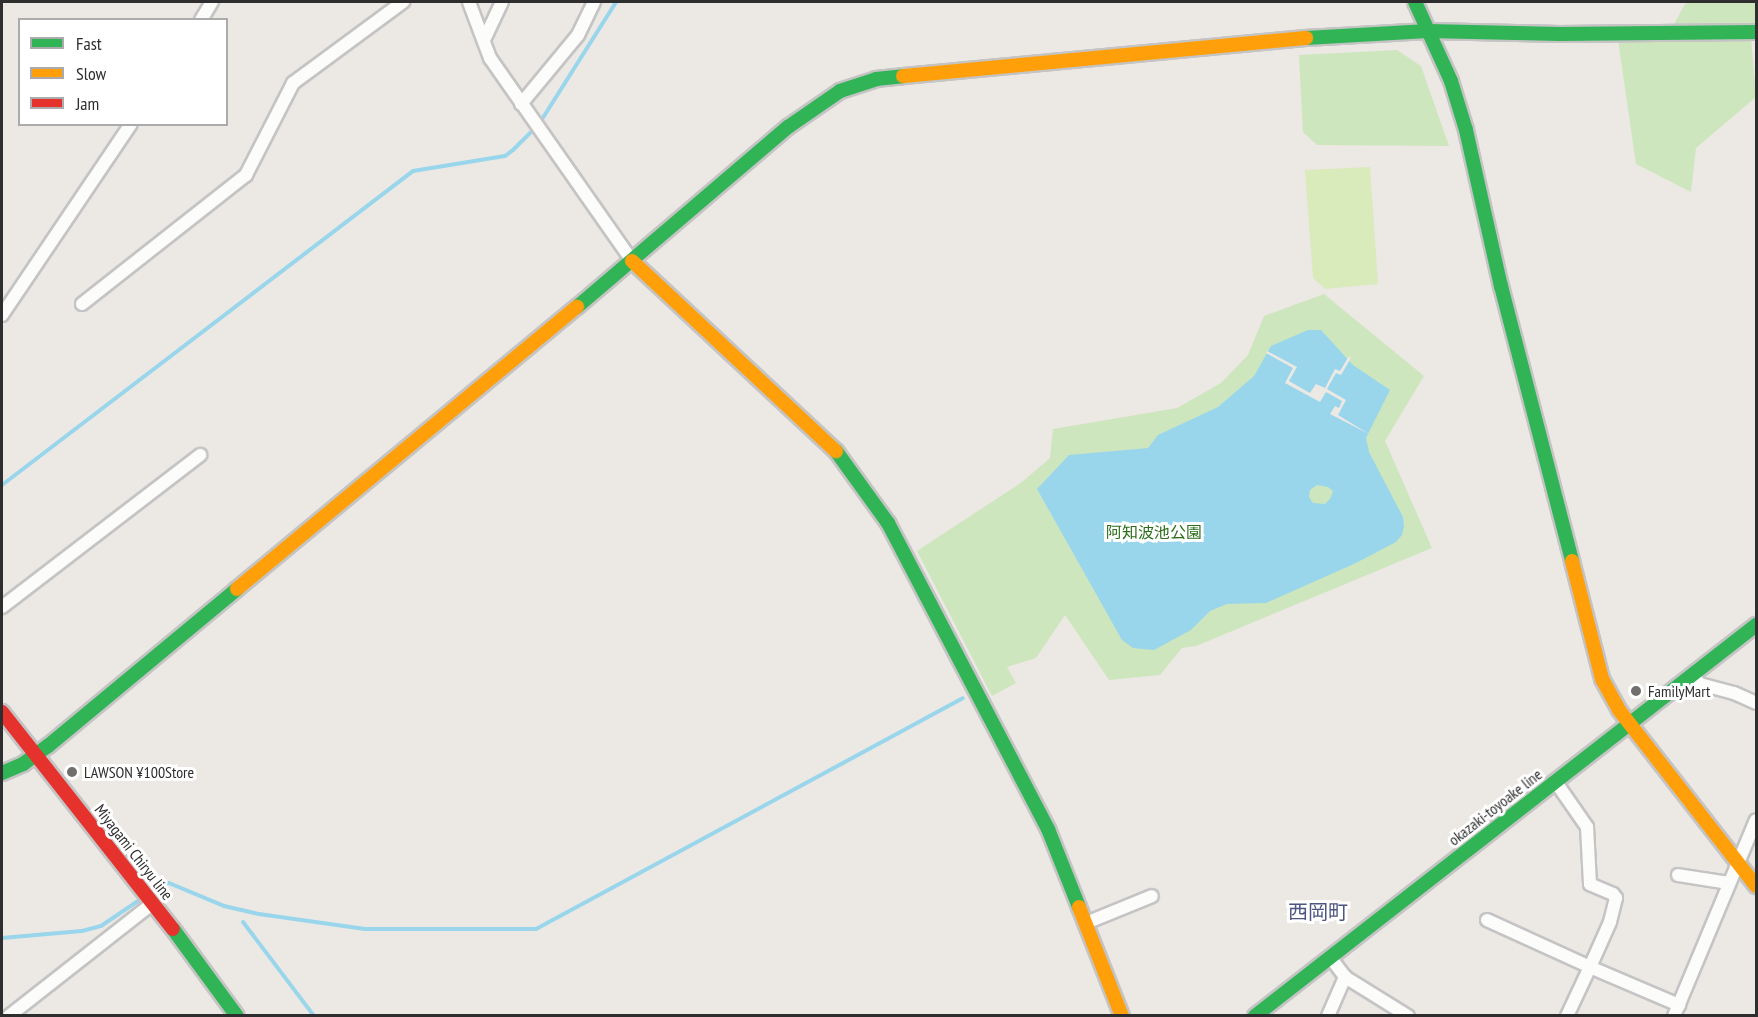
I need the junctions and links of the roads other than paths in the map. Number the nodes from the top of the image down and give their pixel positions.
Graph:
1 (212, 2) edge
2 (403, 2) edge
3 (469, 2) edge
4 (502, 2) edge
5 (594, 2) edge
6 (1415, 2) edge
7 (202, 18) edge
8 (1428, 31) junction
9 (1756, 32) edge
10 (484, 40) junction
11 (521, 104) junction
12 (130, 126) edge
13 (632, 261) junction
14 (82, 304) dead end
15 (2, 315) edge
16 (200, 455) dead end
17 (2, 607) edge
18 (1756, 625) edge
19 (1692, 675) junction
20 (1756, 703) edge
21 (2, 712) edge
22 (1629, 724) junction
23 (35, 756) junction
24 (2, 773) edge
25 (1555, 781) junction
26 (1756, 820) edge
27 (1739, 863) junction
28 (1678, 875) dead end
29 (1729, 883) junction
30 (1756, 886) edge
31 (1152, 896) dead end
32 (153, 903) junction
33 (1487, 920) dead end
34 (1086, 923) junction
35 (1330, 957) junction
36 (1590, 967) junction
37 (1345, 977) junction
38 (1676, 1010) edge
39 (9, 1016) edge
40 (237, 1016) edge
41 (1122, 1016) edge
42 (1255, 1016) edge
43 (1328, 1016) edge
44 (1408, 1016) edge
45 (1567, 1016) edge

1 - 7 street
2 - 14 street
3 - 10 street
4 - 10 street
5 - 11 street
6 - 8 street
8 - 9 street
8 - 13 street
8 - 22 street
10 - 11 street
11 - 13 street
12 - 15 street
13 - 23 street
13 - 34 street
16 - 17 street
18 - 19 street, okazaki-toyoake line
19 - 20 street
19 - 22 street, okazaki-toyoake line
21 - 23 street, Miyagami Chiryu line
22 - 25 street, okazaki-toyoake line
22 - 27 street
23 - 24 street
23 - 32 street, Miyagami Chiryu line
25 - 35 street, okazaki-toyoake line
25 - 36 street
26 - 27 street
27 - 29 street
27 - 30 street
28 - 29 street
29 - 38 street
31 - 34 street
32 - 39 street
32 - 40 street, Miyagami Chiryu line
33 - 36 street
34 - 41 street
35 - 37 street
35 - 42 street, okazaki-toyoake line
36 - 38 street
36 - 45 street
37 - 43 street
37 - 44 street

